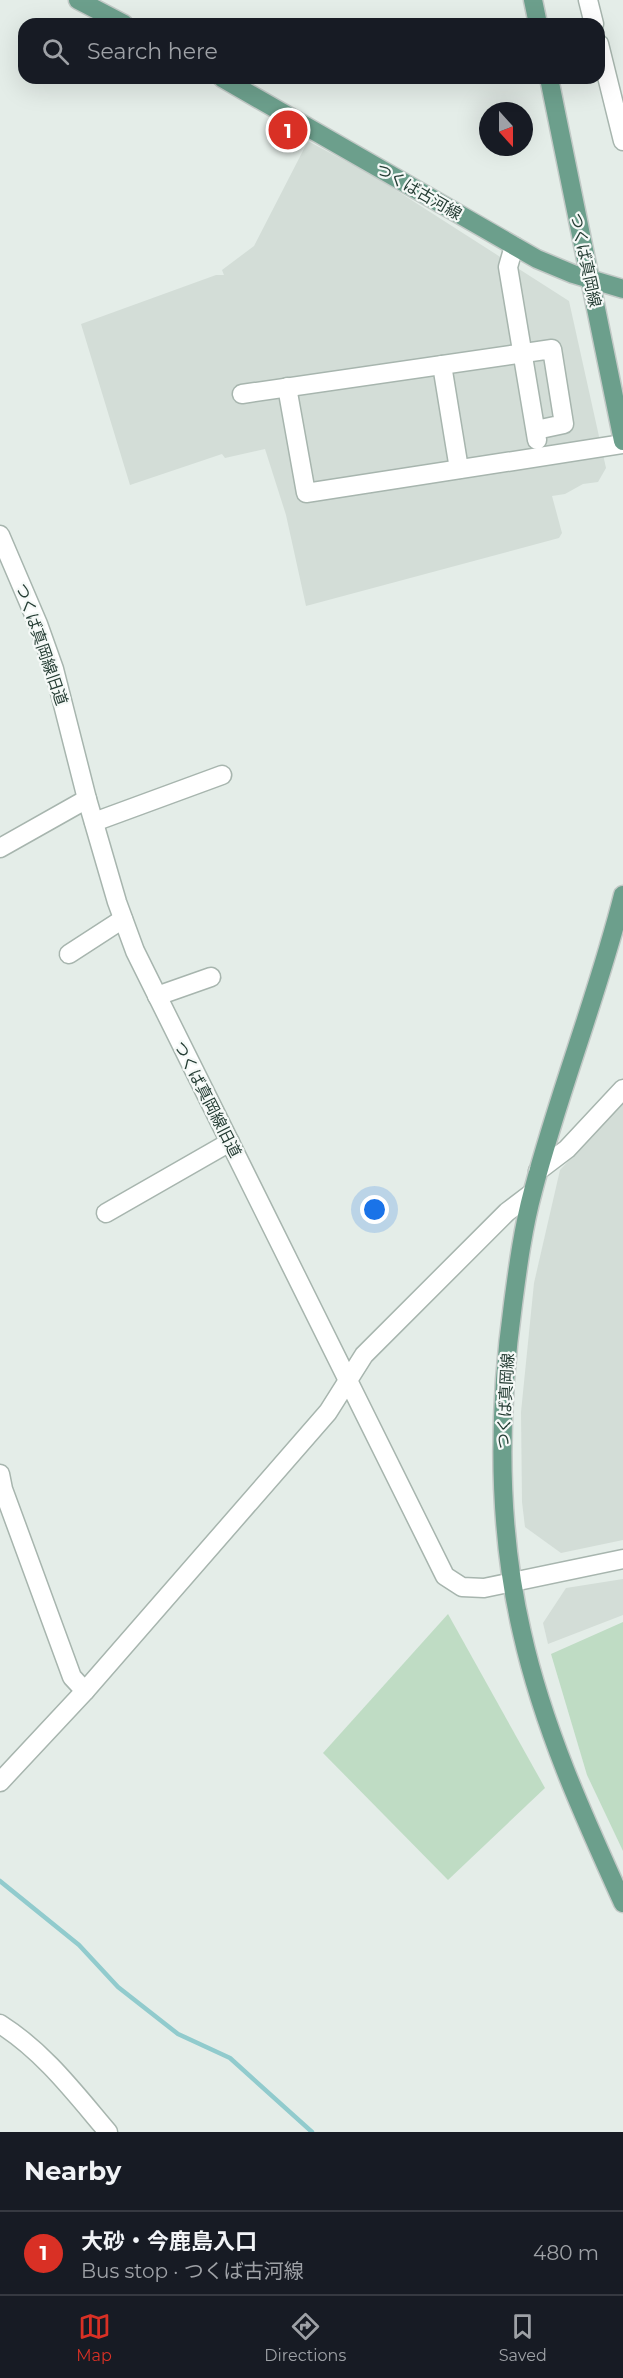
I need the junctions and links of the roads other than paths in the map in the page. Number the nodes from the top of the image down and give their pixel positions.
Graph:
1 (78, 0) edge
2 (533, 0) edge
3 (588, 0) edge
4 (112, 18) edge
5 (537, 18) edge
6 (592, 18) edge
7 (605, 68) edge
8 (232, 84) edge
9 (550, 84) edge
10 (623, 141) edge
11 (514, 246) junction
12 (591, 280) junction
13 (623, 289) edge
14 (522, 353) junction
15 (442, 365) junction
16 (287, 387) junction
17 (242, 394) dead end
18 (536, 430) junction
19 (623, 442) edge
20 (540, 456) junction
21 (459, 469) junction
22 (0, 535) edge
23 (222, 775) dead end
24 (87, 800) junction
25 (94, 822) junction
26 (0, 848) edge
27 (623, 894) edge
28 (123, 918) junction
29 (69, 954) dead end
30 (211, 977) dead end
31 (157, 996) junction
32 (623, 1089) edge
33 (230, 1142) junction
34 (538, 1171) junction
35 (532, 1193) junction
36 (106, 1214) dead end
37 (348, 1379) junction
38 (0, 1474) edge
39 (623, 1559) edge
40 (512, 1583) junction
41 (85, 1691) junction
42 (0, 1782) edge
43 (623, 1903) edge
44 (0, 2024) edge
45 (108, 2132) edge

1 - 4 main road
2 - 5 main road
3 - 6 street
7 - 10 street
8 - 11 main road, つくば古河線
9 - 12 main road, つくば真岡線
11 - 12 main road, つくば古河線
11 - 14 street
12 - 13 main road, つくば古河線
12 - 19 main road, つくば真岡線
14 - 15 street
14 - 18 street
14 - 18 street
15 - 16 street
15 - 21 street
16 - 17 street
16 - 21 street
18 - 20 street
19 - 20 street
20 - 21 street
22 - 24 street, つくば真岡線旧道
23 - 25 street
24 - 25 street, つくば真岡線旧道
24 - 26 street
25 - 28 street, つくば真岡線旧道
27 - 34 main road, つくば真岡線
28 - 29 street
28 - 31 street, つくば真岡線旧道
30 - 31 street
31 - 33 street, つくば真岡線旧道
32 - 34 street
33 - 36 street
33 - 37 street, つくば真岡線旧道
34 - 35 main road, つくば真岡線
35 - 37 street
35 - 40 main road, つくば真岡線
37 - 40 street, つくば真岡線旧道
37 - 41 street
38 - 41 street
39 - 40 street, つくば真岡線旧道
40 - 43 main road, つくば真岡線
41 - 42 street
44 - 45 street

